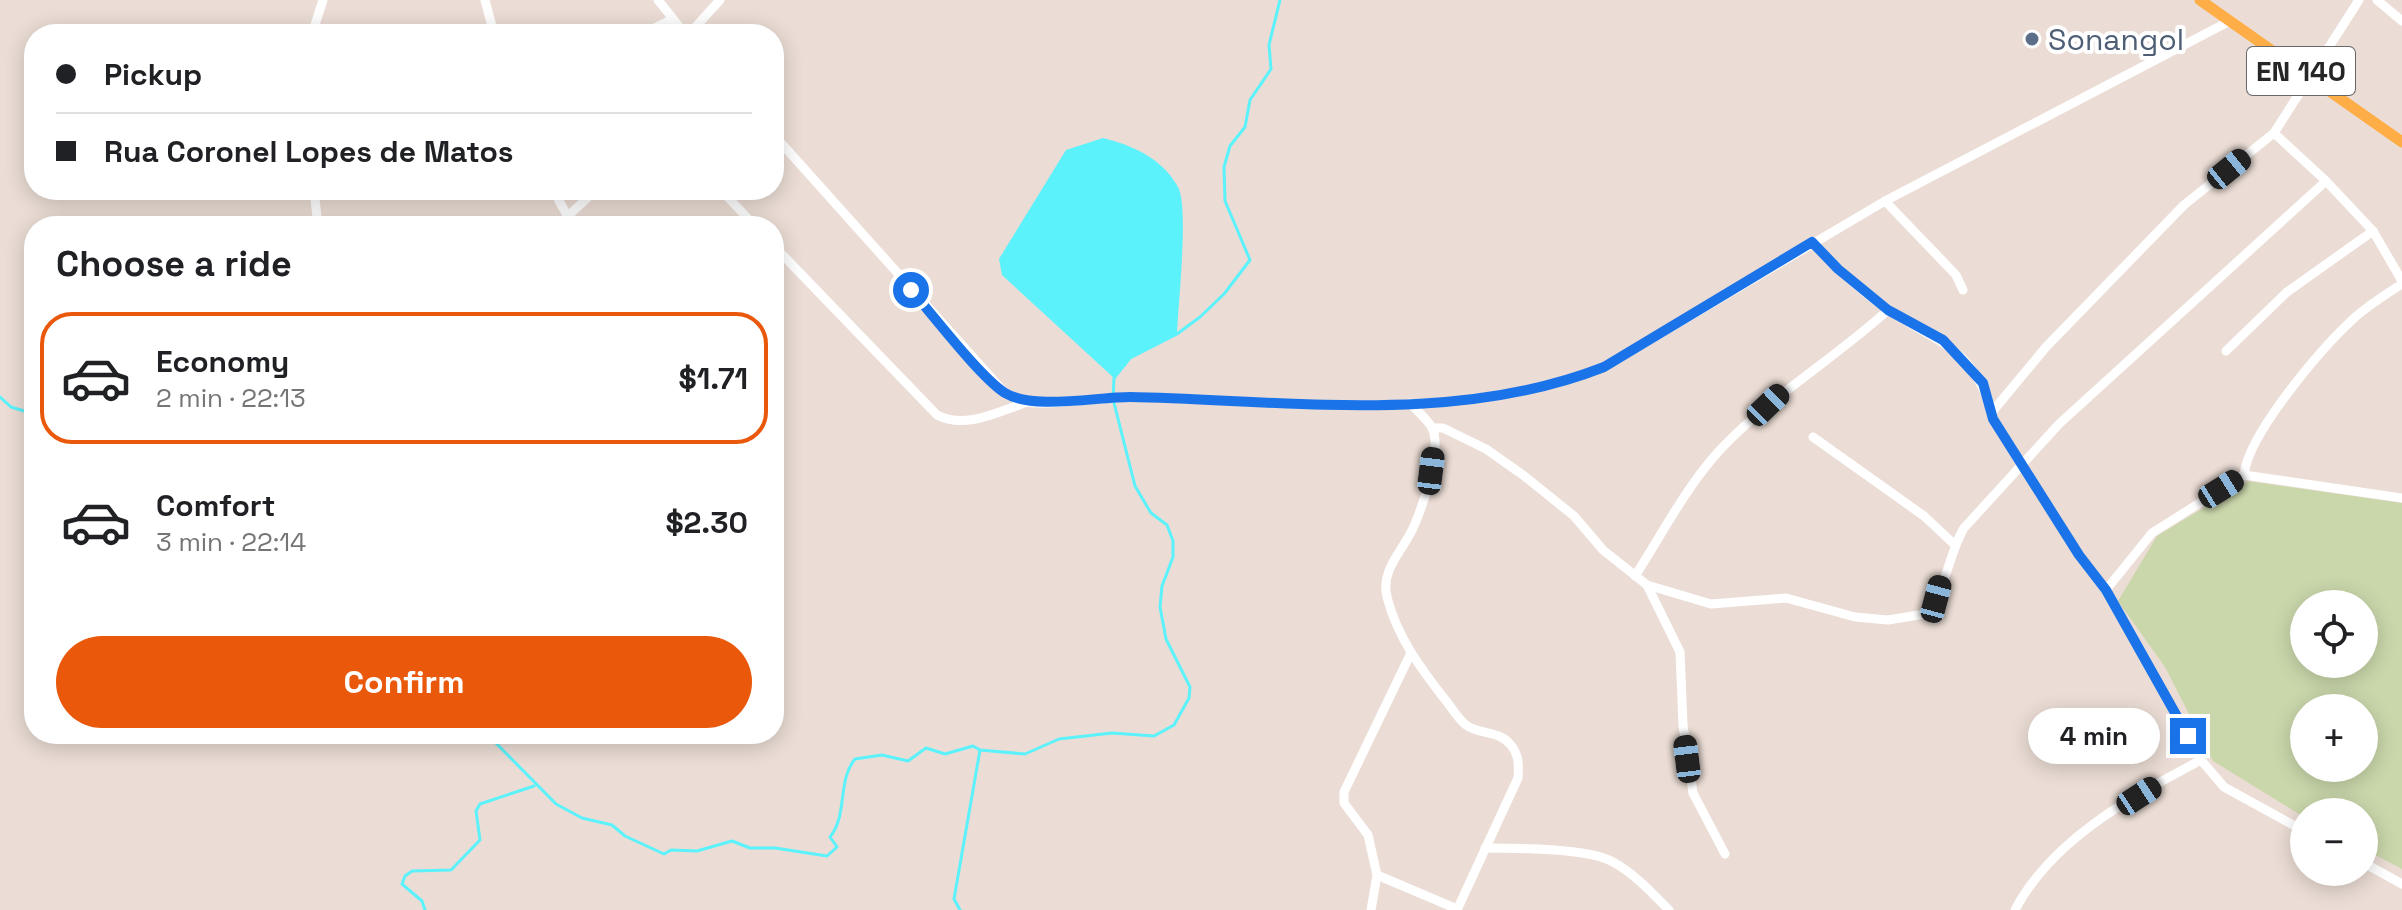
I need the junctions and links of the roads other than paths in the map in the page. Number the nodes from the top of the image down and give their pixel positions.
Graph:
1 (323, 0) edge
2 (485, 0) edge
3 (658, 0) edge
4 (720, 0) edge
5 (2200, 0) edge
6 (2359, 0) edge
7 (2377, 0) edge
8 (673, 19) junction
9 (2230, 21) junction
10 (2402, 21) edge
11 (315, 24) edge
12 (491, 24) edge
13 (663, 24) edge
14 (678, 24) edge
15 (697, 24) edge
16 (2311, 77) junction
17 (2274, 133) junction
18 (2402, 142) edge
19 (784, 146) edge
20 (2326, 181) junction
21 (586, 200) edge
22 (730, 200) edge
23 (1885, 201) junction
24 (569, 216) edge
25 (746, 216) edge
26 (2373, 231) junction
27 (1812, 242) junction
28 (784, 256) edge
29 (2402, 282) edge
30 (1963, 290) dead end
31 (1888, 310) junction
32 (2226, 351) dead end
33 (1028, 402) junction
34 (1410, 403) junction
35 (1992, 412) junction
36 (1432, 428) junction
37 (1813, 437) dead end
38 (2021, 465) junction
39 (2244, 475) junction
40 (2402, 498) edge
41 (1954, 544) junction
42 (1635, 576) junction
43 (1647, 585) junction
44 (2106, 590) junction
45 (1410, 655) junction
46 (2201, 760) junction
47 (2290, 823) edge
48 (1485, 848) junction
49 (1725, 854) dead end
50 (2378, 871) edge
51 (1377, 875) junction
52 (2402, 884) edge
53 (1371, 910) edge
54 (1457, 910) edge
55 (1669, 910) edge
56 (2015, 910) edge

1 - 11 street
2 - 12 street
3 - 8 street
4 - 15 street
5 - 9 main road, EN 140
6 - 16 street
7 - 10 street
8 - 13 street
8 - 14 street
9 - 16 main road, EN 140
9 - 23 street
16 - 17 street
16 - 18 main road, EN 140
17 - 20 street
17 - 35 street
19 - 33 street
20 - 26 street
20 - 38 street
21 - 24 street
22 - 25 street
23 - 27 street
23 - 30 street
26 - 29 street
26 - 32 street
27 - 31 street
27 - 34 street
28 - 33 street
29 - 39 street
31 - 35 street
31 - 42 street
33 - 34 street
34 - 36 street
35 - 38 street
36 - 42 street
36 - 45 street
37 - 41 street
38 - 41 street
38 - 44 street
39 - 40 street
39 - 44 street
41 - 43 street
42 - 43 street
43 - 49 street
44 - 46 street
45 - 48 street
45 - 51 street
46 - 47 street
46 - 56 street
48 - 54 street
48 - 55 street
50 - 52 street
51 - 53 street
51 - 54 street

